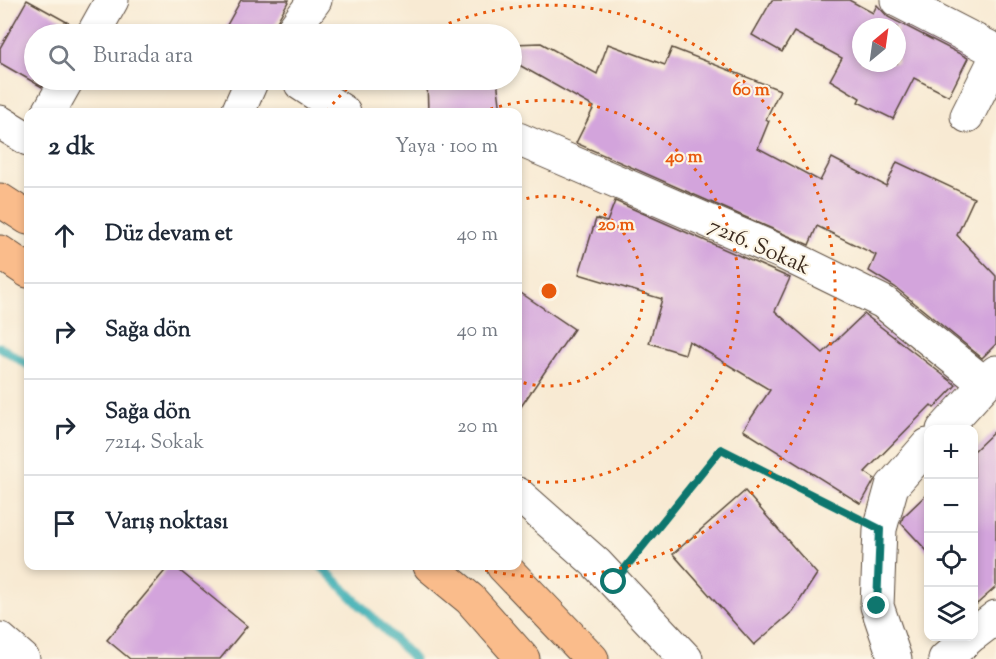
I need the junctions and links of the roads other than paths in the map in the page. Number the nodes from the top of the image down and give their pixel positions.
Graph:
1 (112, 0) edge
2 (315, 0) edge
3 (897, 0) edge
4 (99, 24) edge
5 (297, 24) edge
6 (996, 51) edge
7 (996, 58) edge
8 (61, 90) edge
9 (248, 90) edge
10 (310, 90) edge
11 (51, 108) edge
12 (240, 108) edge
13 (338, 108) edge
14 (967, 116) dead end
15 (0, 122) edge
16 (24, 137) edge
17 (522, 141) edge
18 (0, 200) edge
19 (24, 215) edge
20 (0, 252) edge
21 (24, 268) edge
22 (990, 377) edge
23 (947, 425) edge
24 (924, 450) edge
25 (522, 498) edge
26 (435, 570) edge
27 (507, 570) edge
28 (996, 617) edge
29 (978, 630) edge
30 (0, 639) edge
31 (965, 641) edge
32 (23, 659) edge
33 (523, 659) edge
34 (592, 659) edge
35 (686, 659) edge
36 (895, 659) edge
37 (945, 659) edge

1 - 4 street
2 - 5 street
3 - 6 street
7 - 14 street
8 - 11 street
9 - 12 street
10 - 13 street
15 - 16 street
17 - 22 street, 7216. Sokak
18 - 19 highway
20 - 21 highway
22 - 23 street
24 - 36 street
25 - 35 street
26 - 33 highway
27 - 34 highway
28 - 29 street
30 - 32 street
31 - 37 street

